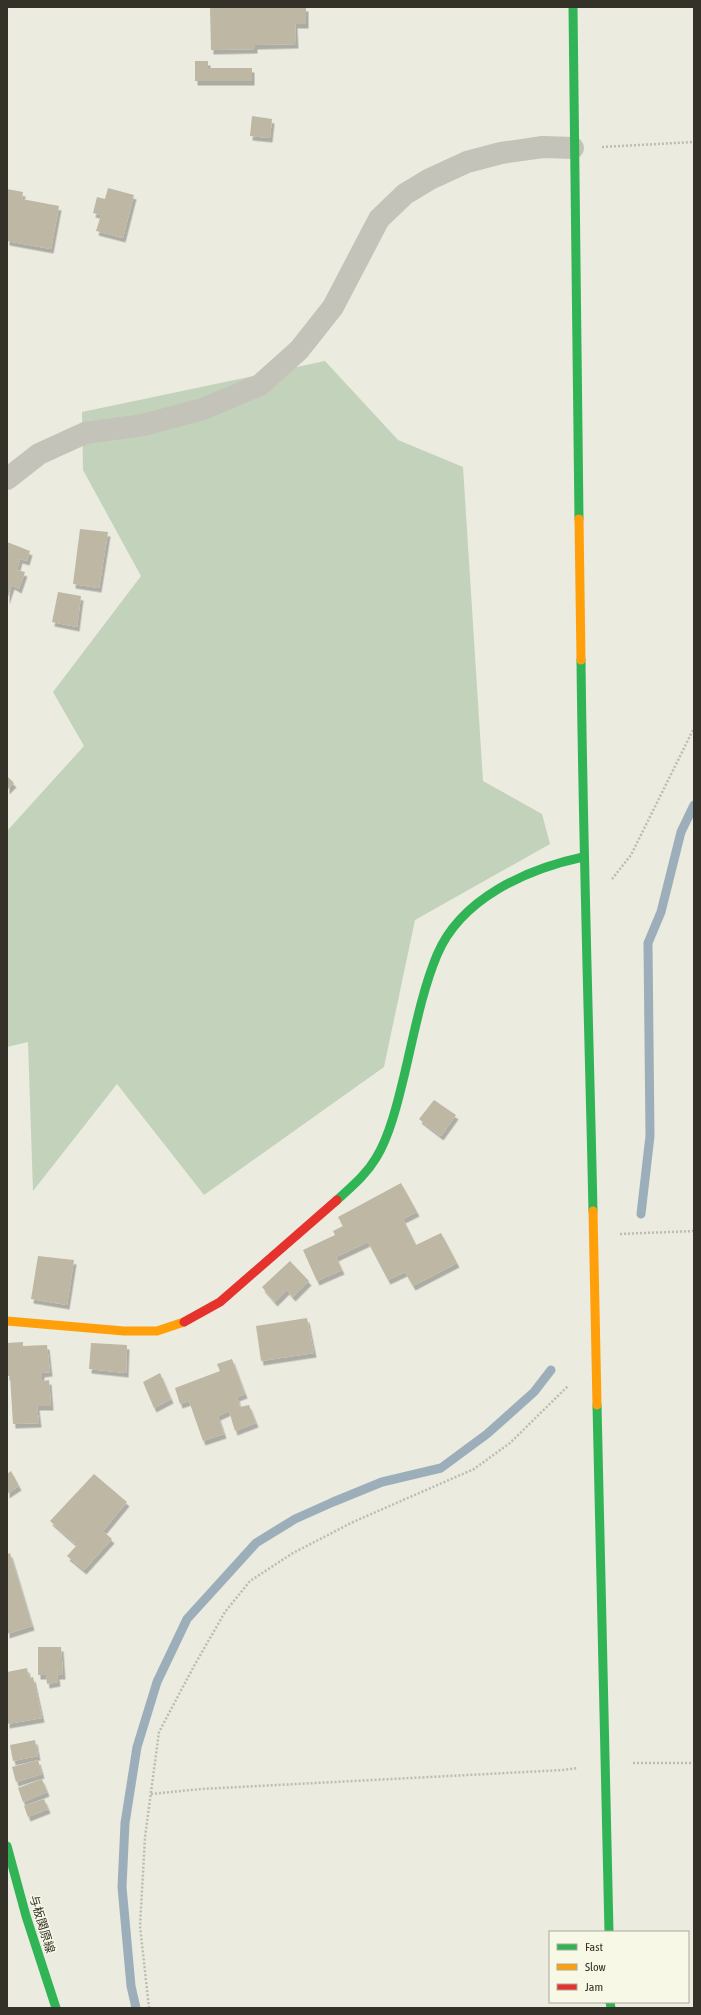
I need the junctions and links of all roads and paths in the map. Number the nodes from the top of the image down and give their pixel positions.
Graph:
1 (573, 7) edge
2 (694, 142) edge
3 (574, 148) junction
4 (7, 479) edge
5 (694, 728) edge
6 (583, 857) junction
7 (586, 912) junction
8 (694, 1232) edge
9 (592, 1235) junction
10 (7, 1321) edge
11 (595, 1360) junction
12 (694, 1763) edge
13 (605, 1764) junction
14 (151, 1794) junction
15 (7, 1846) edge
16 (609, 1931) edge
17 (56, 2008) edge
18 (149, 2008) edge

1 - 3 street
2 - 3 path
3 - 4 street
3 - 6 street
5 - 7 path
6 - 7 street
6 - 10 street
7 - 9 street
8 - 9 path
9 - 11 street
11 - 13 street
11 - 14 path
12 - 13 path
13 - 14 path
13 - 16 street
14 - 18 path
15 - 17 street, 与板関原線

